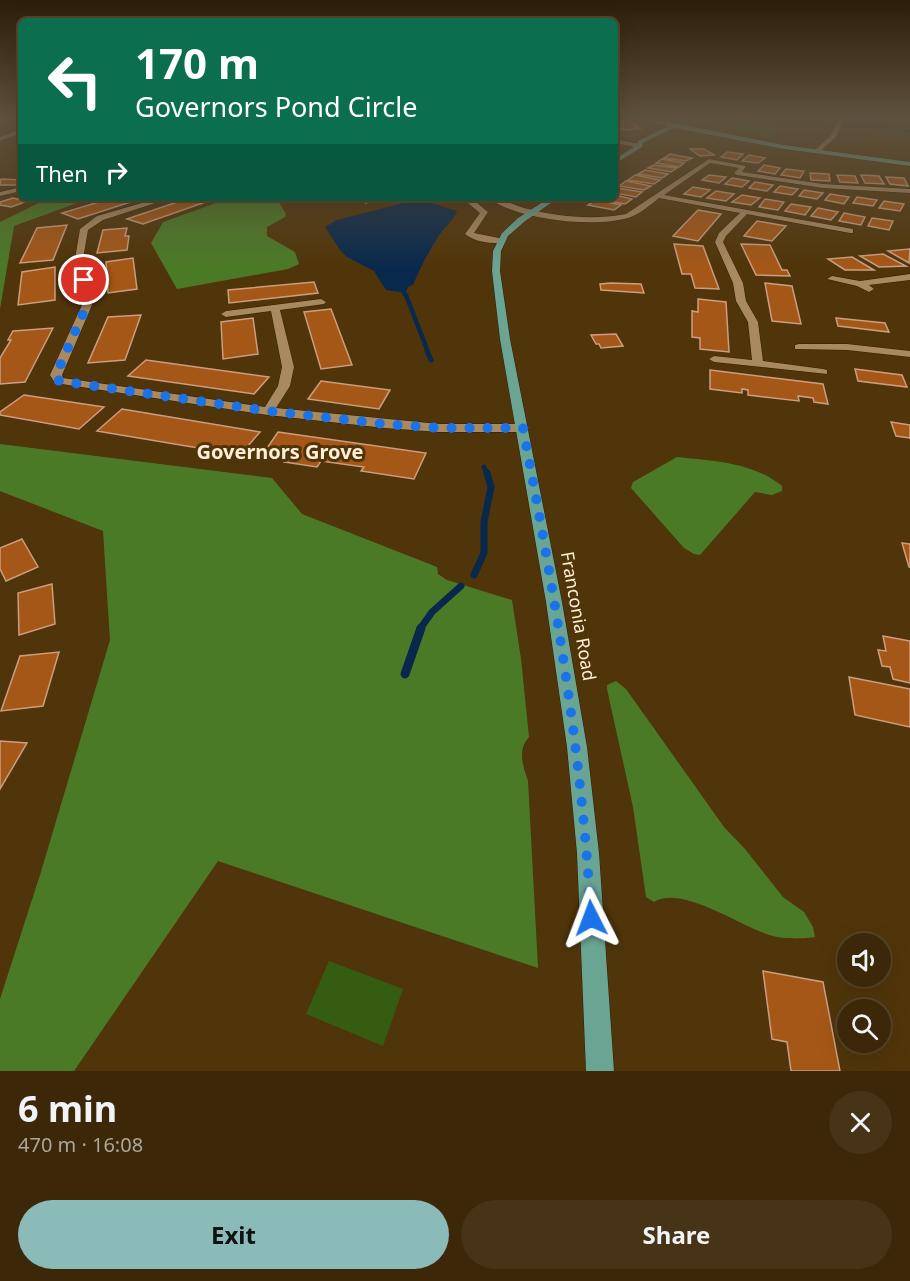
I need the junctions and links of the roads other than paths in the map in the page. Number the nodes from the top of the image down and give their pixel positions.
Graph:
1 (698, 167) edge
2 (744, 167) edge
3 (18, 190) edge
4 (897, 190) junction
5 (910, 191) edge
6 (0, 194) edge
7 (658, 196) junction
8 (910, 198) edge
9 (157, 201) edge
10 (470, 201) edge
11 (501, 201) edge
12 (549, 201) edge
13 (533, 211) junction
14 (745, 212) junction
15 (850, 231) dead end
16 (501, 241) junction
17 (910, 276) edge
18 (832, 279) dead end
19 (860, 284) junction
20 (871, 290) dead end
21 (321, 302) dead end
22 (275, 308) junction
23 (226, 314) dead end
24 (799, 347) dead end
25 (910, 354) edge
26 (714, 359) dead end
27 (758, 364) junction
28 (823, 372) dead end
29 (268, 411) junction
30 (523, 428) junction
31 (600, 1071) edge

1 - 7 street
2 - 4 street
3 - 6 street
4 - 5 street
4 - 8 street
7 - 13 street
7 - 14 street
9 - 29 street
10 - 16 street
11 - 13 street
12 - 13 main road
13 - 16 main road
14 - 15 street
14 - 27 street
16 - 30 main road, Franconia Road
17 - 19 street
18 - 19 street
19 - 20 street
21 - 22 street
22 - 23 street
22 - 29 street
24 - 25 street
26 - 27 street
27 - 28 street
29 - 30 street
30 - 31 main road, Franconia Road

